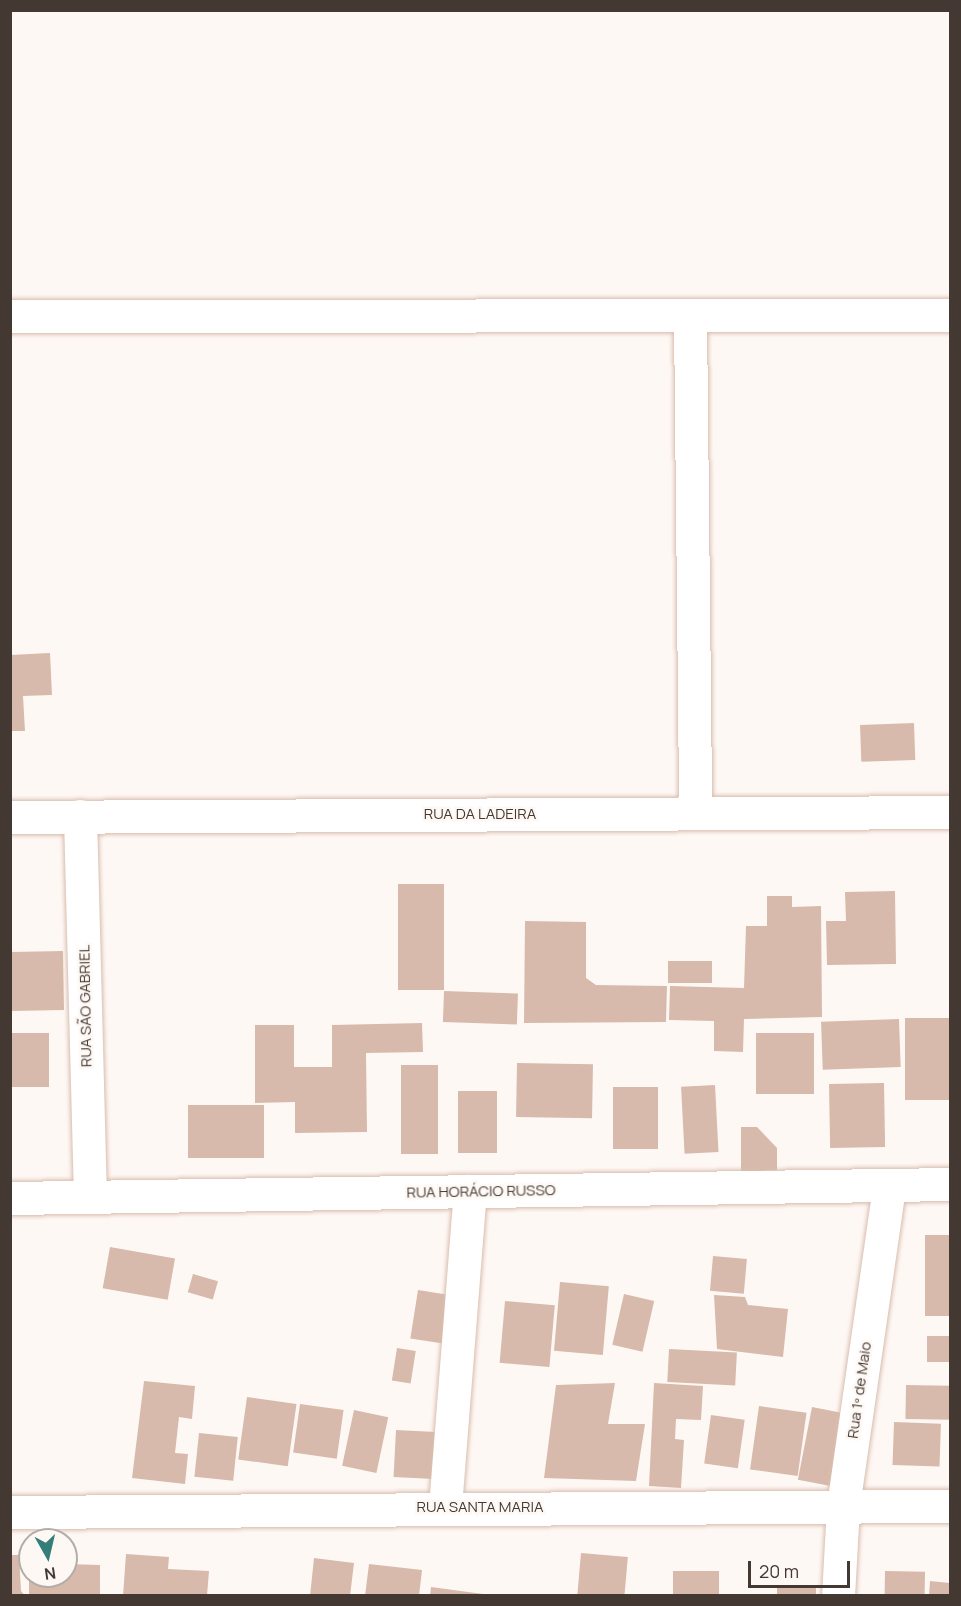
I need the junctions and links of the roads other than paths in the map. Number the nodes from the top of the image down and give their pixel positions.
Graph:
1 (690, 315) junction
2 (951, 315) edge
3 (10, 316) edge
4 (951, 812) edge
5 (696, 813) junction
6 (80, 816) junction
7 (10, 817) edge
8 (951, 1184) edge
9 (889, 1185) junction
10 (470, 1191) junction
11 (90, 1197) junction
12 (10, 1198) edge
13 (843, 1506) junction
14 (951, 1506) edge
15 (445, 1507) junction
16 (10, 1512) edge
17 (838, 1596) edge

1 - 2 street
1 - 3 street
1 - 5 street
4 - 5 street, RUA DA LADEIRA
5 - 6 street, RUA DA LADEIRA
6 - 7 street, RUA DA LADEIRA
6 - 11 street, RUA SÃO GABRIEL
8 - 9 street, RUA HORÁCIO RUSSO
9 - 10 street, RUA HORÁCIO RUSSO
9 - 13 street, Rua 1º de Maio
10 - 11 street, RUA HORÁCIO RUSSO
10 - 15 street
11 - 12 street, RUA HORÁCIO RUSSO
13 - 14 street, RUA SANTA MARIA
13 - 15 street, RUA SANTA MARIA
13 - 17 street, Rua 1º de Maio
15 - 16 street, RUA SANTA MARIA

